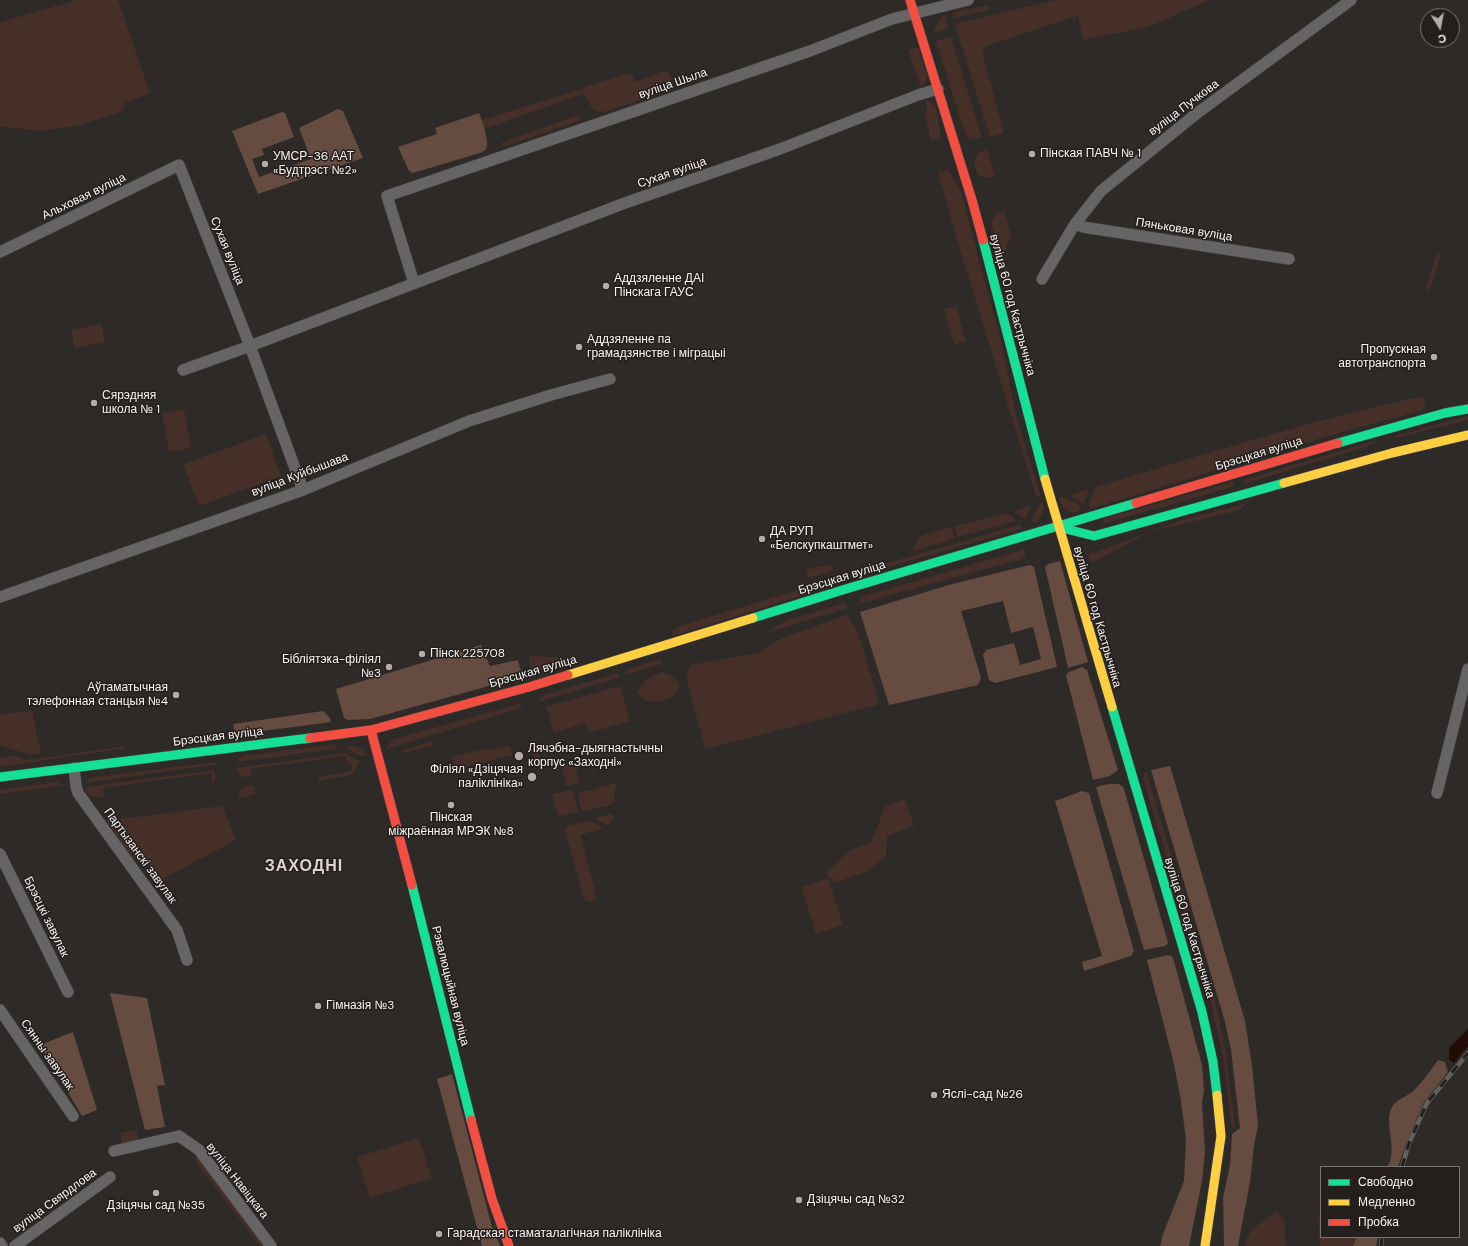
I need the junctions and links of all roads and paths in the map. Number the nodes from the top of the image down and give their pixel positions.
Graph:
1 (910, 0) edge
2 (968, 0) edge
3 (1351, 0) edge
4 (914, 14) junction
5 (938, 89) junction
6 (179, 165) joint
7 (1075, 224) junction
8 (0, 252) edge
9 (1289, 260) dead end
10 (1042, 279) dead end
11 (414, 283) junction
12 (250, 346) junction
13 (183, 370) dead end
14 (610, 379) dead end
15 (1468, 409) edge
16 (1468, 435) edge
17 (303, 490) junction
18 (1058, 527) junction
19 (0, 597) edge
20 (1468, 669) edge
21 (371, 730) junction
22 (74, 768) junction
23 (0, 777) edge
24 (1437, 793) dead end
25 (0, 854) edge
26 (187, 960) dead end
27 (68, 992) dead end
28 (0, 1010) edge
29 (73, 1116) dead end
30 (114, 1151) dead end
31 (110, 1176) dead end
32 (0, 1243) edge
33 (2, 1246) edge
34 (15, 1246) edge
35 (271, 1246) edge
36 (509, 1246) edge
37 (1205, 1246) edge

1 - 4 main road, вуліца 60 год Кастрычніка
2 - 4 street, вуліца Шыла
3 - 7 street, вуліца Пучкова
4 - 5 main road, вуліца 60 год Кастрычніка
4 - 11 street, вуліца Шыла
5 - 11 street, Сухая вуліца
5 - 18 main road, вуліца 60 год Кастрычніка
6 - 8 street, Альховая вуліца
6 - 12 street, Сухая вуліца
7 - 9 street, Пяньковая вуліца
7 - 10 street, вуліца Пучкова
11 - 12 street, Сухая вуліца
12 - 13 street, Сухая вуліца
12 - 17 street, Сухая вуліца
14 - 17 street, вуліца Куйбышава
15 - 18 main road, Брэсцкая вуліца
16 - 18 main road
17 - 19 street, вуліца Куйбышава
18 - 21 main road, Брэсцкая вуліца
18 - 37 main road, вуліца 60 год Кастрычніка
20 - 24 street
21 - 22 main road, Брэсцкая вуліца
21 - 36 main road, Рэвалюцыйная вуліца
22 - 23 main road, Брэсцкая вуліца
22 - 26 street, Партызанскі завулак
25 - 27 street, Брэсцкі завулак
28 - 29 street, Сянны завулак
30 - 35 street, вуліца Навіцкага
31 - 34 street, вуліца Свярдлова
32 - 33 street

